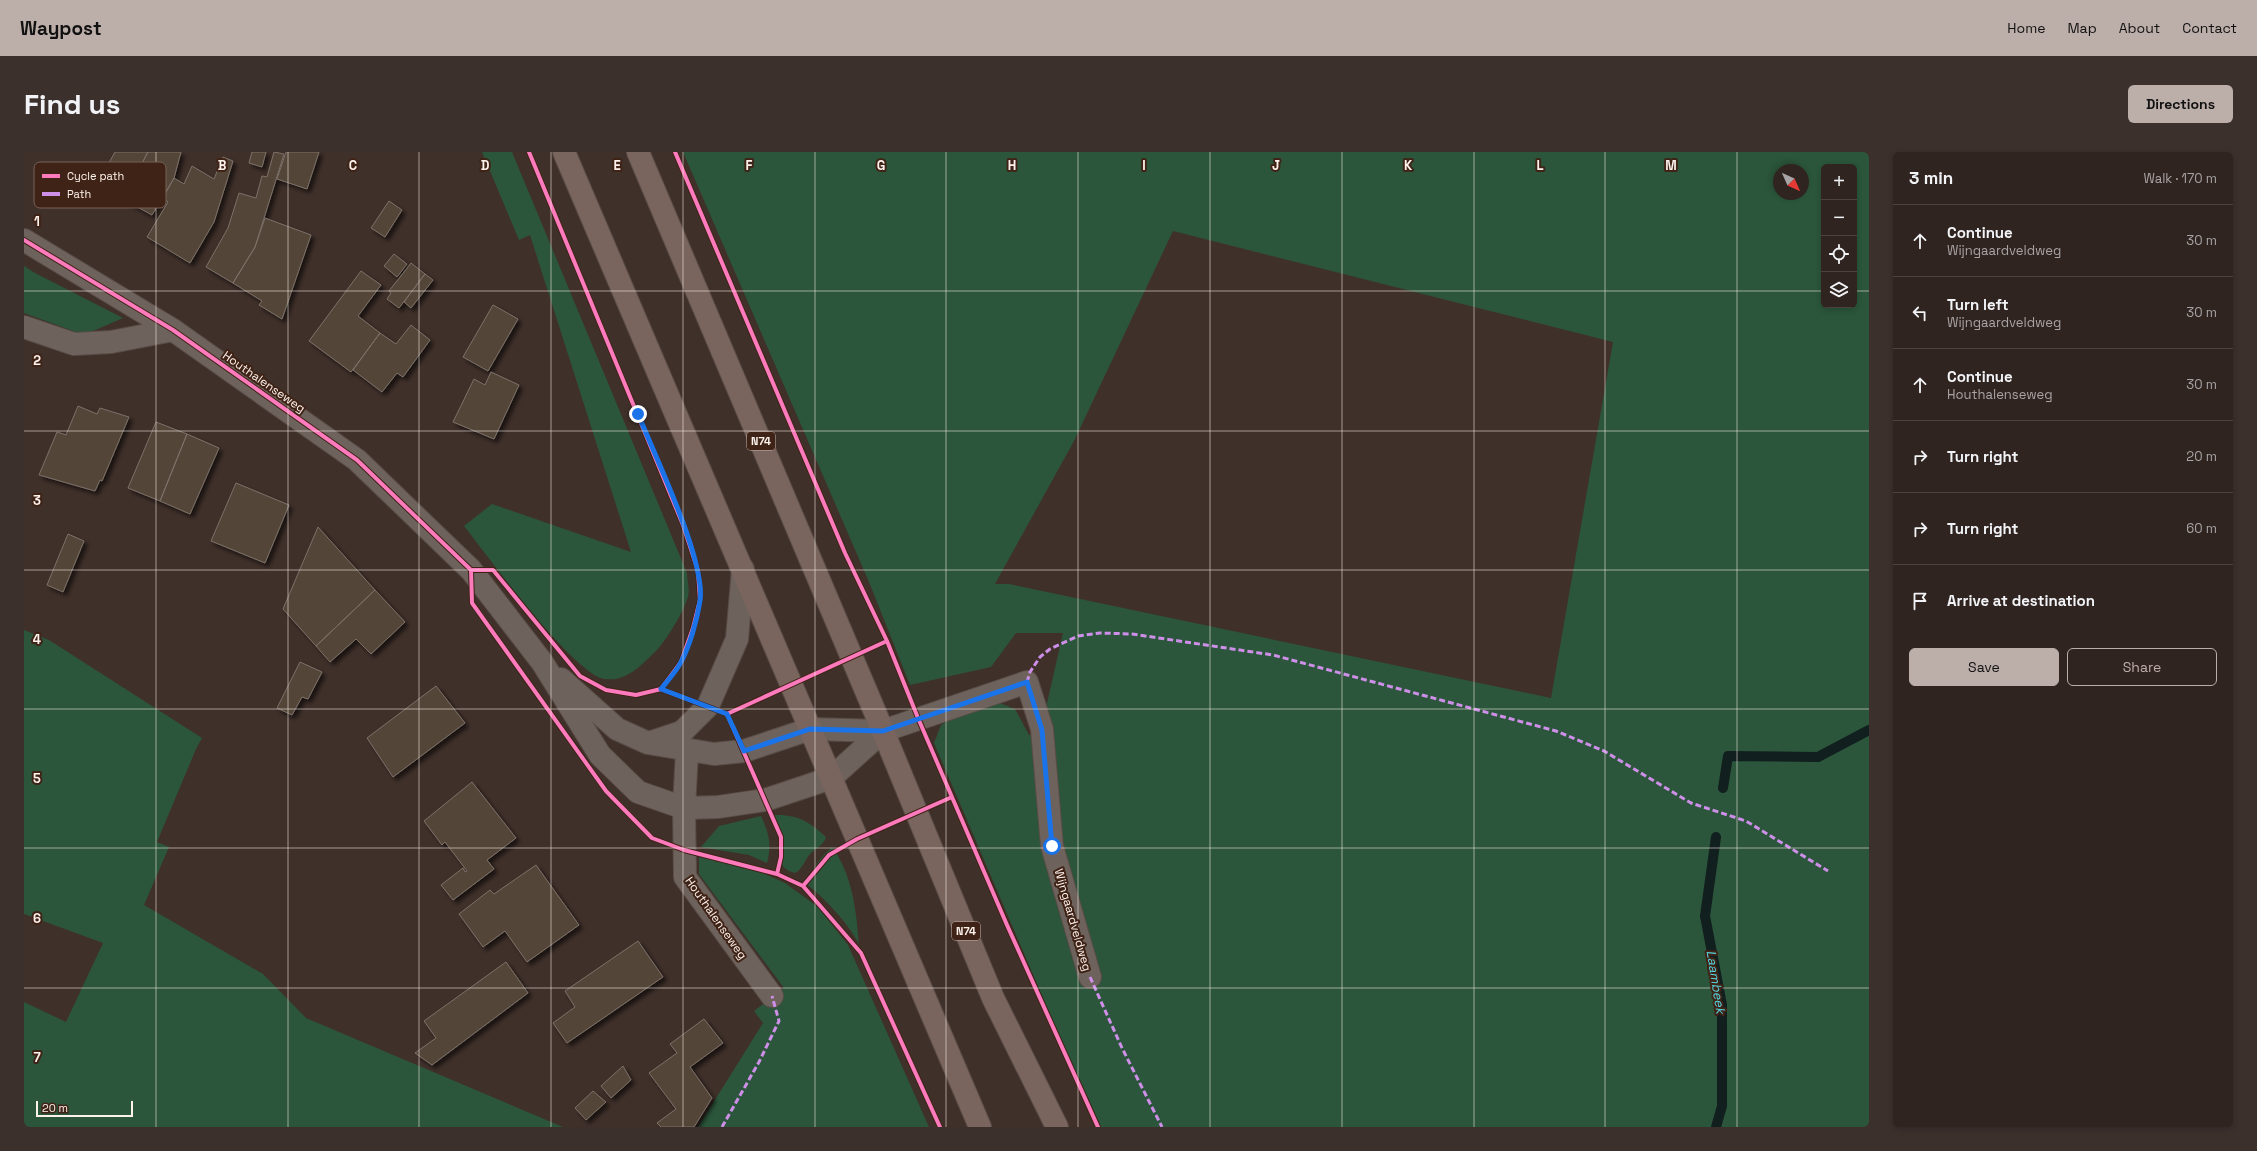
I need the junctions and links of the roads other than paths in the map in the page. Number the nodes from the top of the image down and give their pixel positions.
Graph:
1 (564, 152) edge
2 (638, 152) edge
3 (24, 240) edge
4 (24, 327) edge
5 (173, 330) junction
6 (743, 569) junction
7 (542, 662) junction
8 (810, 729) junction
9 (883, 731) junction
10 (648, 743) junction
11 (687, 751) junction
12 (831, 778) junction
13 (684, 808) junction
14 (1090, 977) dead end
15 (772, 996) dead end
16 (980, 1127) edge
17 (1057, 1127) edge

1 - 6 highway
2 - 9 highway, N74
3 - 5 street, Houthalenseweg
4 - 5 street
5 - 7 street, Houthalenseweg
6 - 8 highway
6 - 10 street
7 - 10 street, Houthalenseweg
7 - 13 street, Houthalenseweg
8 - 9 street, Houthalenseweg
8 - 11 street, Houthalenseweg
8 - 12 highway
9 - 12 street, Houthalenseweg
9 - 14 street, Wijngaardveldweg
9 - 17 highway, N74
10 - 11 street, Houthalenseweg
11 - 13 street, Houthalenseweg
12 - 13 street, Houthalenseweg
12 - 16 highway
13 - 15 street, Houthalenseweg

